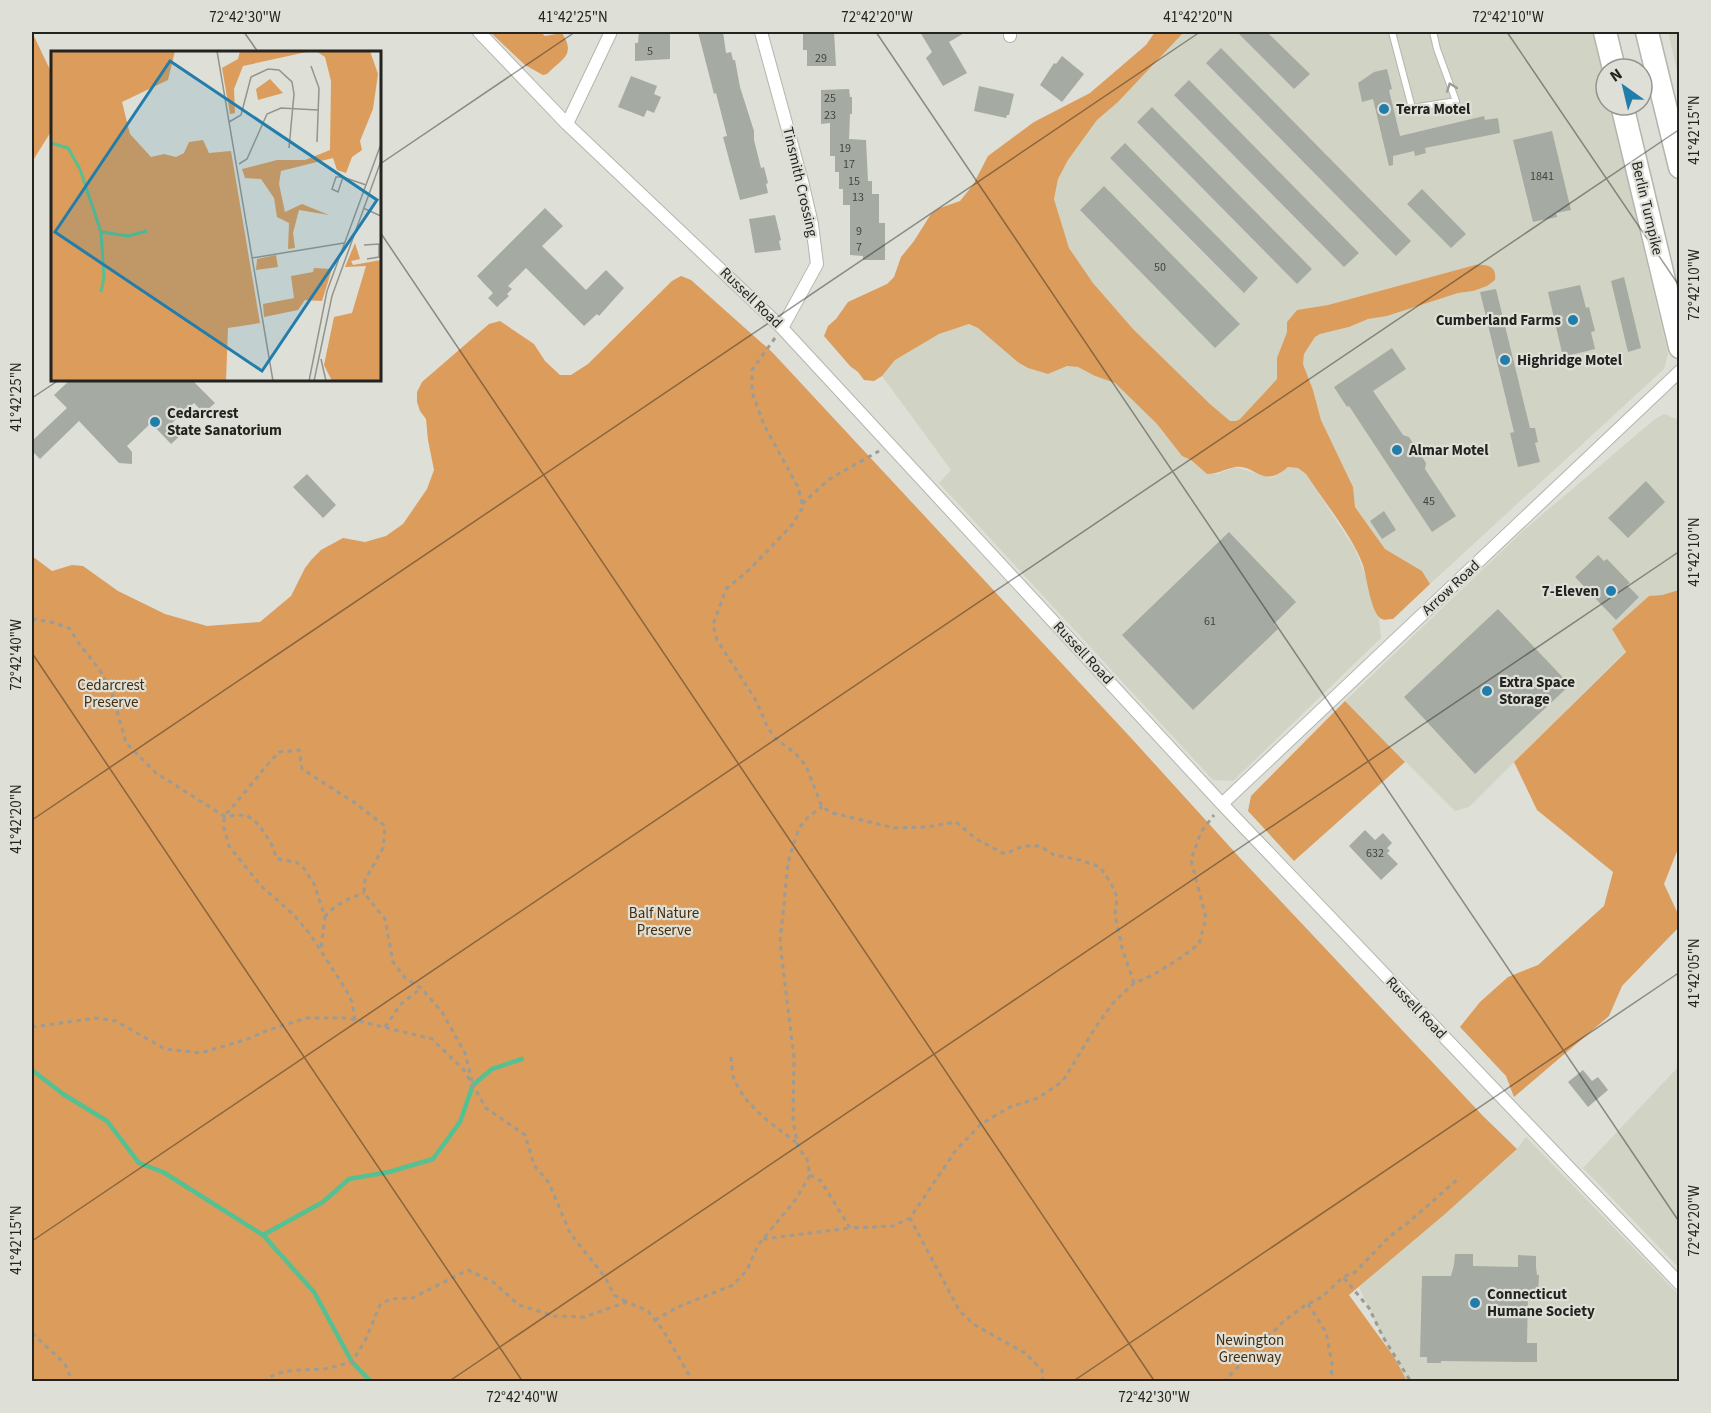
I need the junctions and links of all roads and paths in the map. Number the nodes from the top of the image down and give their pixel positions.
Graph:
1 (479, 32) edge
2 (610, 32) edge
3 (761, 32) edge
4 (1392, 32) edge
5 (1433, 32) edge
6 (1605, 32) edge
7 (1647, 32) edge
8 (1611, 57) edge
9 (1671, 97) edge
10 (1625, 117) edge
11 (567, 124) junction
12 (1680, 167) edge
13 (782, 328) junction
14 (1680, 347) edge
15 (1680, 371) edge
16 (892, 446) junction
17 (802, 504) junction
18 (32, 620) edge
19 (1222, 804) junction
20 (822, 807) junction
21 (224, 816) junction
22 (364, 893) junction
23 (325, 917) junction
24 (320, 950) junction
25 (1134, 983) junction
26 (421, 988) junction
27 (356, 1020) junction
28 (32, 1027) edge
29 (385, 1027) junction
30 (731, 1057) dead end
31 (473, 1085) junction
32 (797, 1143) junction
33 (810, 1175) junction
34 (1459, 1178) dead end
35 (910, 1218) junction
36 (850, 1228) junction
37 (762, 1239) junction
38 (1343, 1278) junction
39 (1680, 1284) edge
40 (627, 1302) junction
41 (1308, 1304) junction
42 (655, 1320) junction
43 (32, 1333) edge
44 (76, 1382) edge
45 (263, 1382) edge
46 (693, 1382) edge
47 (1043, 1382) edge
48 (1223, 1382) edge
49 (1331, 1382) edge
50 (1411, 1382) edge

1 - 11 street, Russell Road
2 - 11 street
3 - 13 street, Tinsmith Crossing
4 -> 5 lane
6 - 8 highway
7 - 9 highway
9 - 12 highway
10 - 14 highway, Berlin Turnpike
11 - 13 street, Russell Road
13 - 16 street, Russell Road
13 - 17 path
15 - 19 street, Arrow Road
16 - 17 path
16 - 19 street, Russell Road
17 - 20 path
18 - 21 path
19 - 25 path
19 - 39 street, Russell Road
20 - 25 path
20 - 32 path
21 - 22 path
21 - 23 path
21 - 24 path
22 - 23 path
22 - 26 path
23 - 24 path
24 - 27 path
25 - 35 path
26 - 29 path
26 - 31 path
27 - 28 path
27 - 29 path
29 - 31 path
30 - 32 path
31 - 40 path
32 - 33 path
33 - 36 path
33 - 37 path
34 - 38 path
35 - 36 path
35 - 47 path
36 - 37 path
37 - 42 path
38 - 41 path
38 - 50 path
40 - 42 path
40 - 45 path
41 - 48 path
41 - 49 path
42 - 46 path
43 - 44 path

